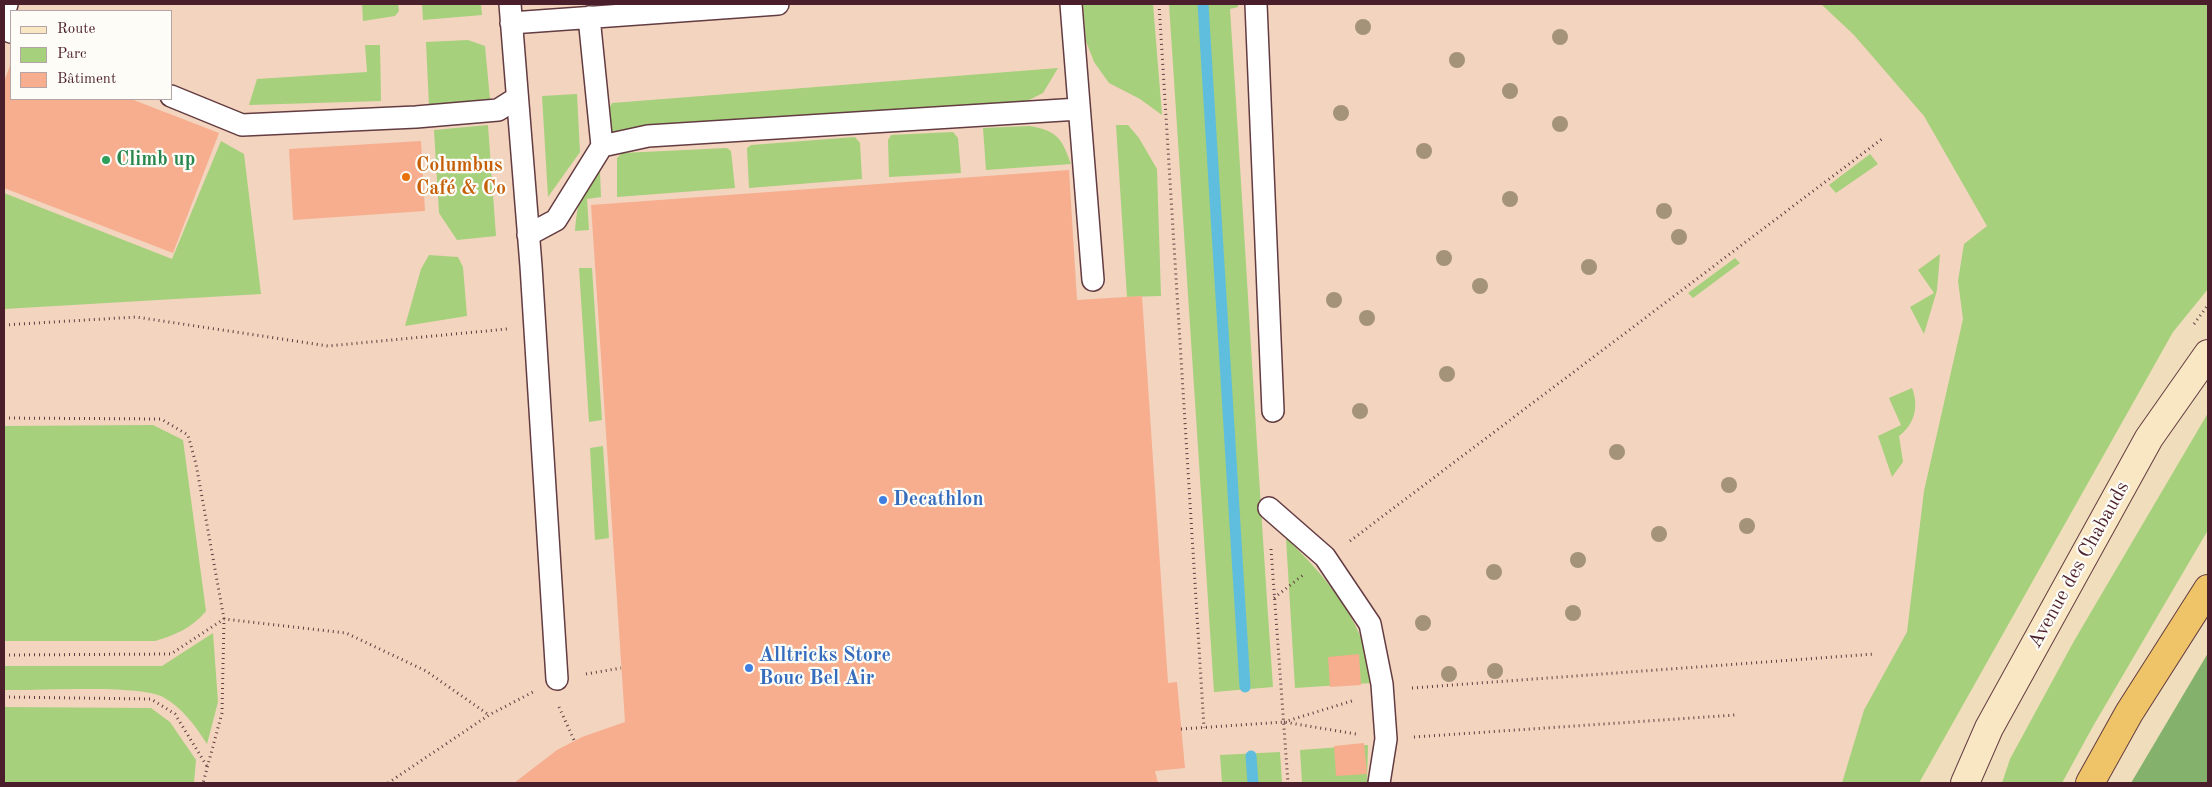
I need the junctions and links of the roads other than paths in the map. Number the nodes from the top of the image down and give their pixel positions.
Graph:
1 (7, 4) edge
2 (778, 4) edge
3 (1072, 4) edge
4 (1256, 4) edge
5 (510, 13) edge
6 (4, 14) edge
7 (589, 17) junction
8 (172, 96) edge
9 (517, 98) junction
10 (1079, 109) junction
11 (602, 146) junction
12 (528, 235) junction
13 (1094, 280) dead end
14 (2208, 354) edge
15 (1273, 411) dead end
16 (1269, 508) road end
17 (2208, 589) edge
18 (557, 679) dead end
19 (1379, 783) edge
20 (1965, 783) edge
21 (2090, 783) edge

1 - 6 lane
2 - 7 lane
3 - 10 lane
4 - 15 lane
5 - 7 lane
5 - 9 lane
7 - 11 lane
8 - 9 lane
9 - 12 lane
10 - 11 lane
10 - 13 lane
11 - 12 lane
12 - 18 lane
14 - 20 main road, Avenue des Chabauds
16 - 19 lane
17 - 21 highway

